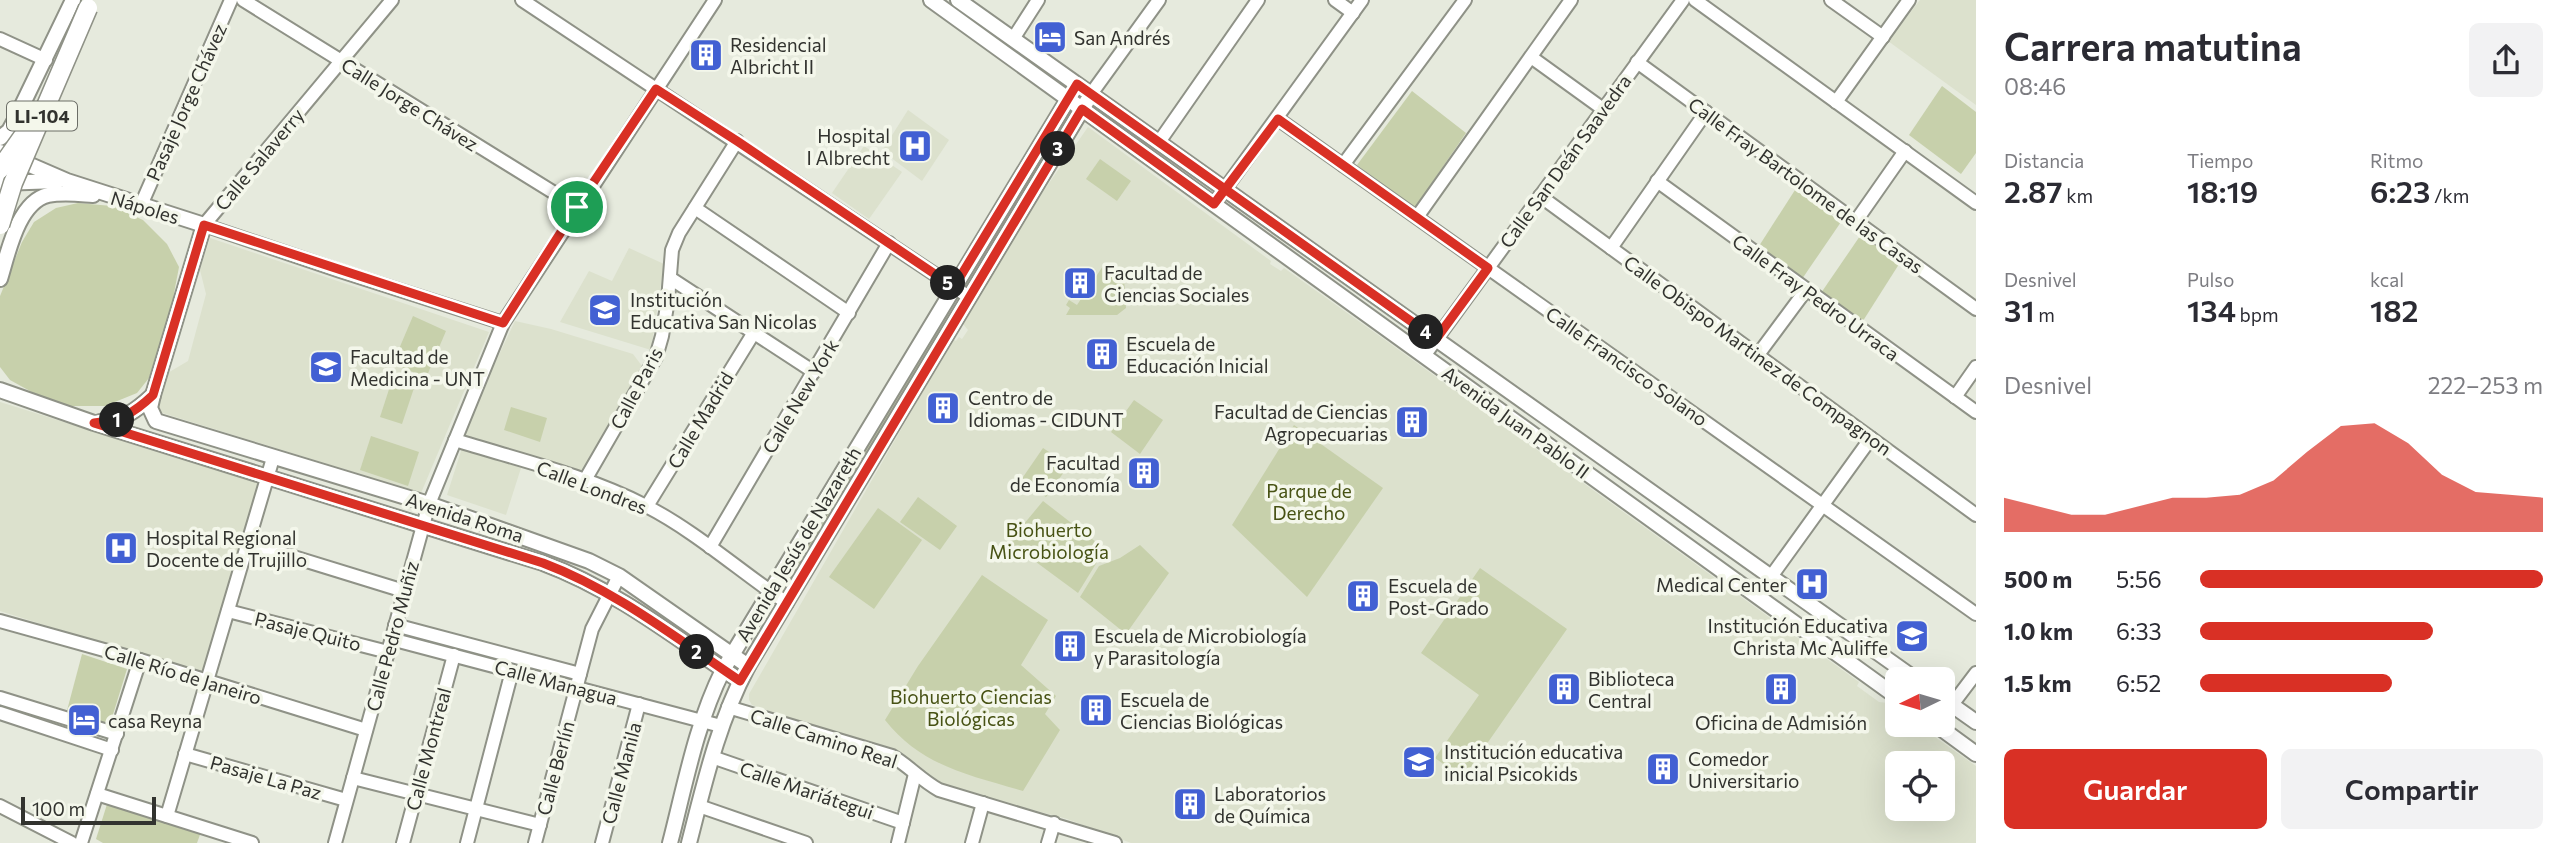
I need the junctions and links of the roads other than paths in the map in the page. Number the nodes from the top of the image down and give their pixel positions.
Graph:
1 (231, 0) edge
2 (243, 0) edge
3 (392, 0) edge
4 (522, 0) edge
5 (715, 0) edge
6 (931, 0) edge
7 (958, 0) edge
8 (1038, 0) edge
9 (1159, 0) edge
10 (1258, 0) edge
11 (1335, 0) edge
12 (1362, 0) edge
13 (1465, 0) edge
14 (1572, 0) edge
15 (1683, 0) edge
16 (1695, 0) edge
17 (1831, 0) edge
18 (1909, 0) edge
19 (80, 5) edge
20 (1353, 13) junction
21 (1883, 37) junction
22 (0, 39) edge
23 (1013, 39) junction
24 (1531, 57) junction
25 (46, 60) junction
26 (341, 62) junction
27 (1637, 62) junction
28 (1077, 84) junction
29 (656, 89) junction
30 (1091, 94) junction
31 (1068, 99) junction
32 (1836, 102) junction
33 (1082, 109) junction
34 (1603, 109) junction
35 (1706, 112) junction
36 (1278, 119) junction
37 (0, 138) edge
38 (737, 141) junction
39 (1159, 142) junction
40 (1905, 151) junction
41 (0, 152) edge
42 (1343, 166) junction
43 (0, 169) edge
44 (67, 181) junction
45 (1657, 181) junction
46 (0, 183) edge
47 (1225, 189) junction
48 (1540, 196) junction
49 (0, 199) edge
50 (119, 199) junction
51 (1976, 203) edge
52 (1214, 204) junction
53 (141, 205) junction
54 (577, 207) junction
55 (695, 208) junction
56 (1416, 217) junction
57 (1856, 221) junction
58 (0, 225) edge
59 (204, 225) junction
60 (889, 243) junction
61 (1611, 247) junction
62 (9, 249) junction
63 (1488, 268) junction
64 (670, 278) junction
65 (0, 279) edge
66 (954, 287) junction
67 (1806, 289) junction
68 (969, 297) junction
69 (1976, 309) edge
70 (849, 313) junction
71 (503, 323) junction
72 (753, 334) junction
73 (1436, 339) junction
74 (1424, 356) junction
75 (1757, 356) junction
76 (1976, 367) edge
77 (814, 372) junction
78 (0, 380) edge
79 (6, 392) edge
80 (153, 395) junction
81 (1955, 397) junction
82 (1976, 412) edge
83 (156, 421) joint
84 (94, 423) junction
85 (1871, 438) junction
86 (455, 440) junction
87 (273, 458) junction
88 (1605, 458) junction
89 (267, 477) junction
90 (1592, 477) junction
91 (585, 480) junction
92 (429, 504) junction
93 (1822, 505) junction
94 (648, 506) junction
95 (1976, 515) edge
96 (423, 525) junction
97 (248, 543) junction
98 (710, 547) junction
99 (619, 576) junction
100 (1771, 576) junction
101 (404, 592) junction
102 (769, 592) junction
103 (609, 593) junction
104 (1757, 596) junction
105 (787, 603) junction
106 (228, 611) junction
107 (1976, 614) edge
108 (0, 621) edge
109 (395, 625) junction
110 (389, 645) junction
111 (454, 655) junction
112 (731, 656) junction
113 (140, 660) junction
114 (748, 666) junction
115 (1898, 667) edge
116 (723, 670) junction
117 (512, 671) junction
118 (1976, 673) edge
119 (580, 674) junction
120 (207, 681) junction
121 (740, 681) junction
122 (577, 687) junction
123 (1885, 688) edge
124 (1955, 694) edge
125 (0, 698) edge
126 (639, 704) junction
127 (727, 706) junction
128 (1955, 708) edge
129 (0, 713) edge
130 (702, 720) junction
131 (1976, 722) edge
132 (721, 726) junction
133 (366, 730) junction
134 (117, 734) junction
135 (1955, 737) edge
136 (112, 750) junction
137 (185, 754) junction
138 (1976, 754) edge
139 (712, 757) junction
140 (915, 775) junction
141 (353, 778) junction
142 (416, 793) junction
143 (97, 794) junction
144 (346, 800) junction
145 (983, 803) junction
146 (0, 806) edge
147 (699, 806) junction
148 (476, 808) junction
149 (167, 816) junction
150 (903, 823) junction
151 (1054, 823) junction
152 (540, 825) junction
153 (211, 830) junction
154 (72, 843) edge
155 (81, 843) edge
156 (206, 843) edge
157 (251, 843) edge
158 (335, 843) edge
159 (403, 843) edge
160 (467, 843) edge
161 (534, 843) edge
162 (602, 843) edge
163 (670, 843) edge
164 (689, 843) edge
165 (806, 843) edge
166 (898, 843) edge
167 (972, 843) edge
168 (1048, 843) edge
169 (1115, 843) edge

1 - 53 street, Pasaje Jorge Chávez
2 - 26 street, Calle Jorge Chávez
3 - 26 street, Calle Salaverry
4 - 29 street
5 - 29 street, Calle Pedro Muñiz
6 - 31 main road, Avenida Juan Pablo II
7 - 23 main road, Avenida Juan Pablo II
8 - 23 street
9 - 30 street, Avenida Jesús de Nazareth
10 - 39 street
11 - 20 street
12 - 20 street
13 - 42 street
14 - 24 street
15 - 27 street, Calle San Deán Saavedra
16 - 32 street
17 - 21 street
18 - 21 street
19 - 25 main road
19 - 43 highway, bridge
19 - 58 highway, LI-104, bridge
20 - 36 street
21 - 32 street
22 - 25 street
23 - 28 main road, Avenida Juan Pablo II
24 - 34 street
24 - 56 street
25 - 37 main road
26 - 54 street, Calle Jorge Chávez
26 - 59 street, Calle Salaverry
27 - 34 street, Calle San Deán Saavedra
27 - 35 street, Calle Fray Bartolome de las Casas
28 - 30 main road, Avenida Juan Pablo II
28 - 31 main road, Avenida Jesús de Nazareth
29 - 38 street
29 - 54 street, Calle Pedro Muñiz
30 - 33 main road, Avenida Jesús de Nazareth
30 - 39 main road, Avenida Juan Pablo II
31 - 33 main road, Avenida Juan Pablo II
31 - 66 main road, Avenida Jesús de Nazareth
32 - 40 street
33 - 52 main road, Avenida Juan Pablo II
33 - 68 main road, Avenida Jesús de Nazareth
34 - 48 street, Calle San Deán Saavedra
35 - 45 street
35 - 57 street, Calle Fray Bartolome de las Casas
36 - 42 street, Calle Francisco Solano
36 - 47 street
38 - 55 street, Calle Paris
38 - 60 street
39 - 47 main road, Avenida Juan Pablo II
40 - 51 street
40 - 57 street
41 - 44 main road, Nápoles
42 - 56 street, Calle Francisco Solano
44 - 46 main road
44 - 50 main road, Nápoles
45 - 61 street
45 - 67 street, Calle Fray Pedro Urraca
47 - 52 street
47 - 73 main road, Avenida Juan Pablo II
48 - 61 street, Calle Obispo Martinez de Compagnon
48 - 63 street, Calle San Deán Saavedra
49 - 62 main road
50 - 53 main road, Nápoles
50 - 62 main road
52 - 74 main road, Avenida Juan Pablo II
53 - 59 main road, Nápoles
54 - 71 street, Calle Pedro Muñiz
55 - 64 street, Calle Paris
55 - 70 street
56 - 63 street, Calle Francisco Solano
57 - 69 street, Calle Fray Bartolome de las Casas
59 - 71 street, Nápoles
59 - 80 main road, Calle Salaverry
60 - 66 street
60 - 70 street, Calle New York
61 - 75 street, Calle Obispo Martinez de Compagnon
62 - 65 main road
63 - 73 street, Calle San Deán Saavedra
63 - 93 street, Calle Francisco Solano
64 - 72 street
64 - 91 street, Calle Paris
66 - 68 street
66 - 102 main road, Avenida Jesús de Nazareth
67 - 75 street
67 - 81 street, Calle Fray Pedro Urraca
68 - 105 main road, Avenida Jesús de Nazareth
70 - 77 street, Calle New York
71 - 86 street, Calle Pedro Muñiz
72 - 77 street
72 - 94 street, Calle Madrid
73 - 74 street, Calle San Deán Saavedra
73 - 88 main road, Avenida Juan Pablo II
74 - 90 main road, Avenida Juan Pablo II
75 - 85 street, Calle Obispo Martinez de Compagnon
76 - 81 street
77 - 98 street, Calle New York
78 - 79 main road
79 - 84 main road, Avenida Roma
80 - 83 main road, Calle Salaverry
80 - 84 main road
81 - 82 street, Calle Fray Pedro Urraca
83 - 87 main road, Avenida Roma
84 - 89 main road, Avenida Roma
85 - 93 street
85 - 95 street, Calle Obispo Martinez de Compagnon
86 - 91 street, Calle Londres
86 - 92 street, Calle Pedro Muñiz
87 - 89 street
87 - 92 main road, Avenida Roma
88 - 90 main road
88 - 100 main road, Avenida Juan Pablo II
89 - 96 main road, Avenida Roma
89 - 97 street
90 - 104 main road, Avenida Juan Pablo II
91 - 94 street, Calle Londres
92 - 96 street, Calle Pedro Muñiz
92 - 99 main road, Avenida Roma
93 - 100 street
93 - 107 street, Calle Francisco Solano
94 - 98 street, Calle Londres
96 - 101 street, Calle Pedro Muñiz
96 - 103 main road, Avenida Roma
97 - 101 street
97 - 106 street
98 - 102 street, Calle Londres
99 - 103 street, Calle Berlín
99 - 112 main road, Avenida Roma
100 - 104 street
100 - 115 main road, Avenida Juan Pablo II
101 - 109 street, Calle Pedro Muñiz
102 - 105 street, Calle Londres
102 - 112 main road, Avenida Jesús de Nazareth
103 - 116 main road, Avenida Roma
103 - 119 street, Calle Berlín
104 - 123 main road, Avenida Juan Pablo II
105 - 114 main road, Avenida Jesús de Nazareth
106 - 110 street, Pasaje Quito
106 - 120 street
108 - 113 street, Calle Río de Janeiro
109 - 110 street, Calle Pedro Muñiz
109 - 119 street, Calle Managua
110 - 111 street, Calle Managua
110 - 133 street, Calle Pedro Muñiz
111 - 117 street, Calle Managua
111 - 142 street, Calle Montreal
112 - 114 main road, Avenida Roma
112 - 116 main road, Avenida Jesús de Nazareth
113 - 120 street, Calle Río de Janeiro
113 - 134 street
114 - 121 main road, Avenida Jesús de Nazareth
116 - 121 main road, Avenida Roma
116 - 130 main road, Avenida Jesús de Nazareth
117 - 122 street, Calle Managua
117 - 148 street
118 - 124 street
119 - 122 street, Calle Berlín
120 - 133 street, Calle Río de Janeiro
120 - 137 street
121 - 127 main road, Avenida Jesús de Nazareth
122 - 126 street, Calle Managua
122 - 152 street, Calle Berlín
125 - 134 street
126 - 130 street, Calle Managua
126 - 162 street, Calle Manila
127 - 132 main road, Avenida Jesús de Nazareth
127 - 140 street, Calle Camino Real
128 - 131 main road
129 - 136 street
130 - 132 street, Calle Managua
130 - 163 main road, Avenida Jesús de Nazareth
132 - 139 main road, Avenida Jesús de Nazareth
133 - 141 street, Calle Pedro Muñiz
134 - 136 street
135 - 138 main road
136 - 143 street
137 - 144 street, Pasaje La Paz
137 - 149 street
139 - 147 main road, Avenida Jesús de Nazareth
139 - 150 street, Calle Mariátegui
140 - 145 street, Calle Camino Real
140 - 150 street
141 - 142 street
141 - 144 street, Calle Pedro Muñiz
142 - 148 street
142 - 159 street, Calle Montreal
143 - 149 street
143 - 155 street
144 - 158 street, Calle Pedro Muñiz
145 - 151 street, Calle Camino Real
145 - 167 street
146 - 154 street
147 - 164 main road, Avenida Jesús de Nazareth
147 - 165 street
148 - 152 street
148 - 160 street
149 - 153 street
150 - 166 street
151 - 168 street
151 - 169 street, Calle Camino Real
152 - 161 street, Calle Berlín
153 - 156 street
153 - 157 street

